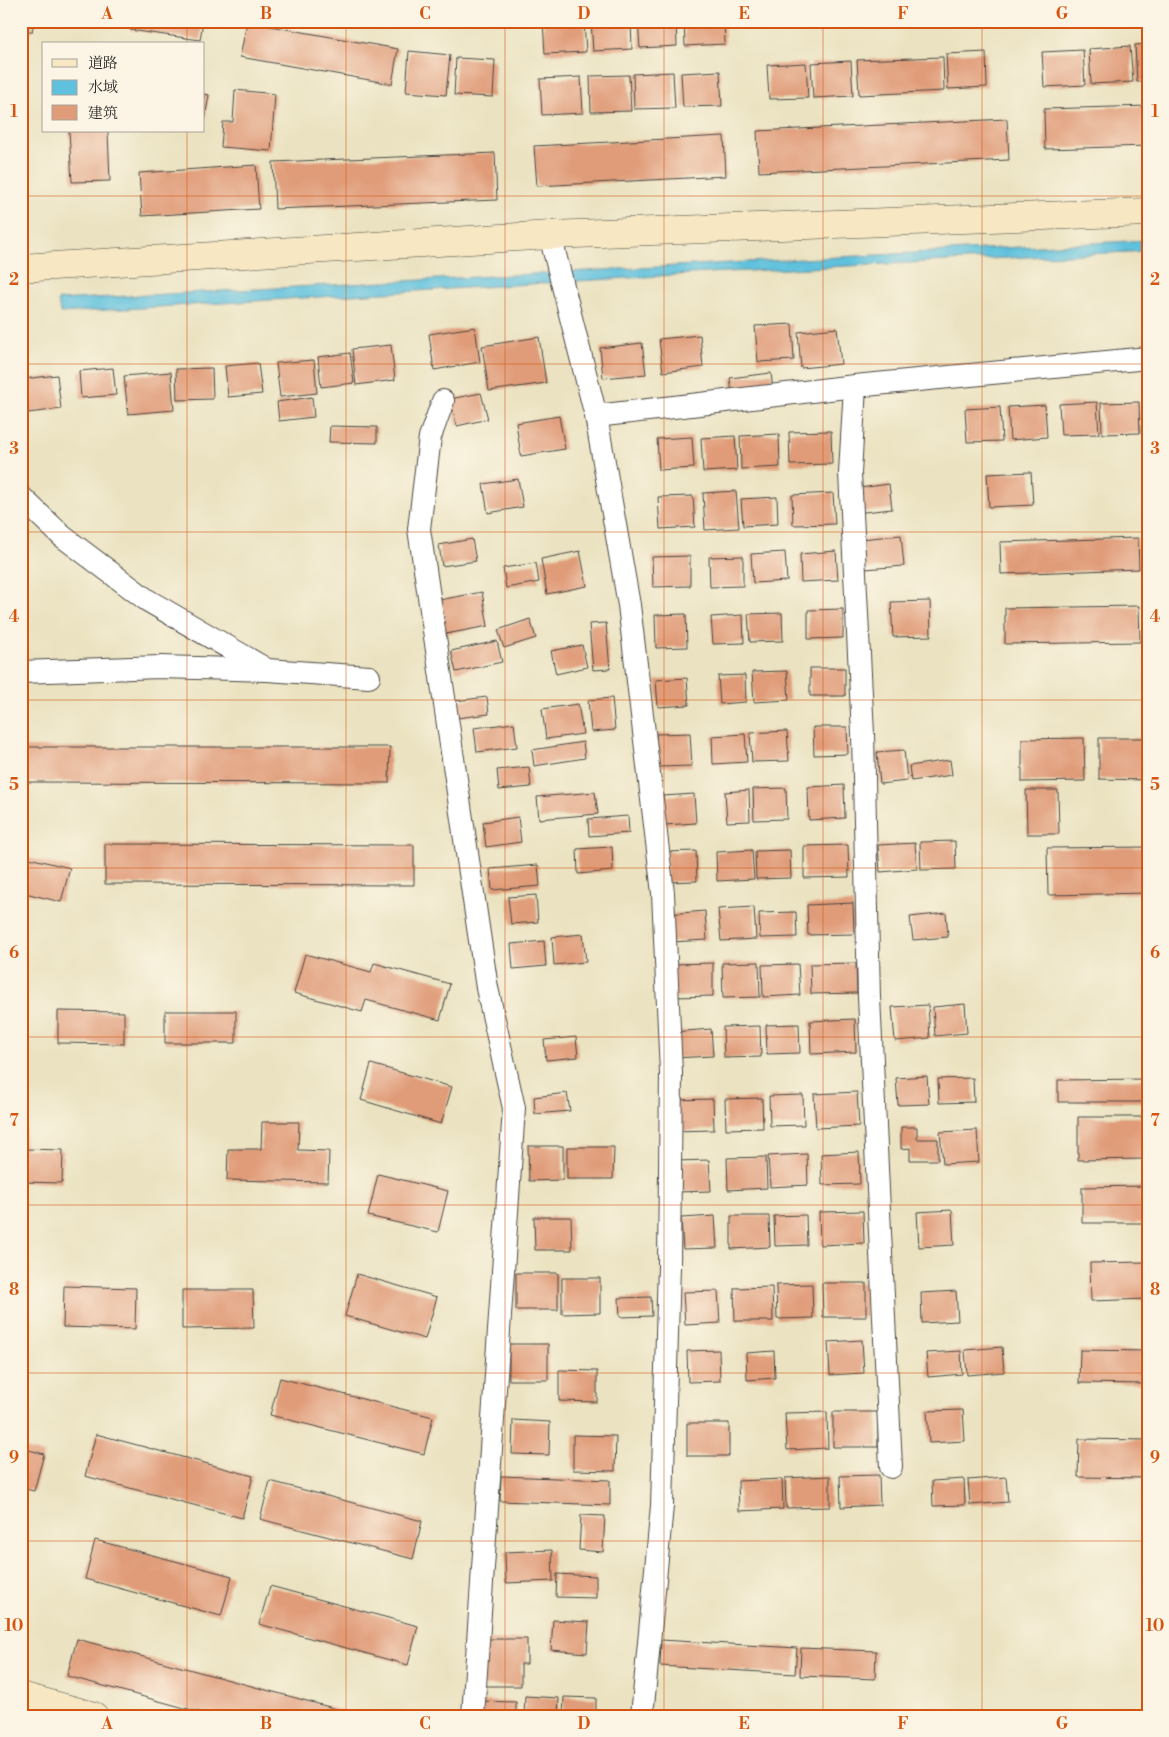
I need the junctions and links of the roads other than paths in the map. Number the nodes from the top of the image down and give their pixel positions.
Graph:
1 (1148, 212) edge
2 (552, 241) junction
3 (25, 273) edge
4 (1148, 358) edge
5 (855, 386) junction
6 (443, 401) dead end
7 (596, 416) junction
8 (21, 497) edge
9 (267, 670) junction
10 (21, 672) edge
11 (369, 678) dead end
12 (891, 1467) dead end
13 (21, 1696) edge
14 (94, 1716) edge
15 (473, 1716) edge
16 (642, 1716) edge

1 - 2 street
2 - 3 street
2 - 7 street
4 - 5 street
5 - 7 street
5 - 12 street
6 - 15 street
7 - 16 street
8 - 9 street
9 - 10 street
9 - 11 street
13 - 14 street

